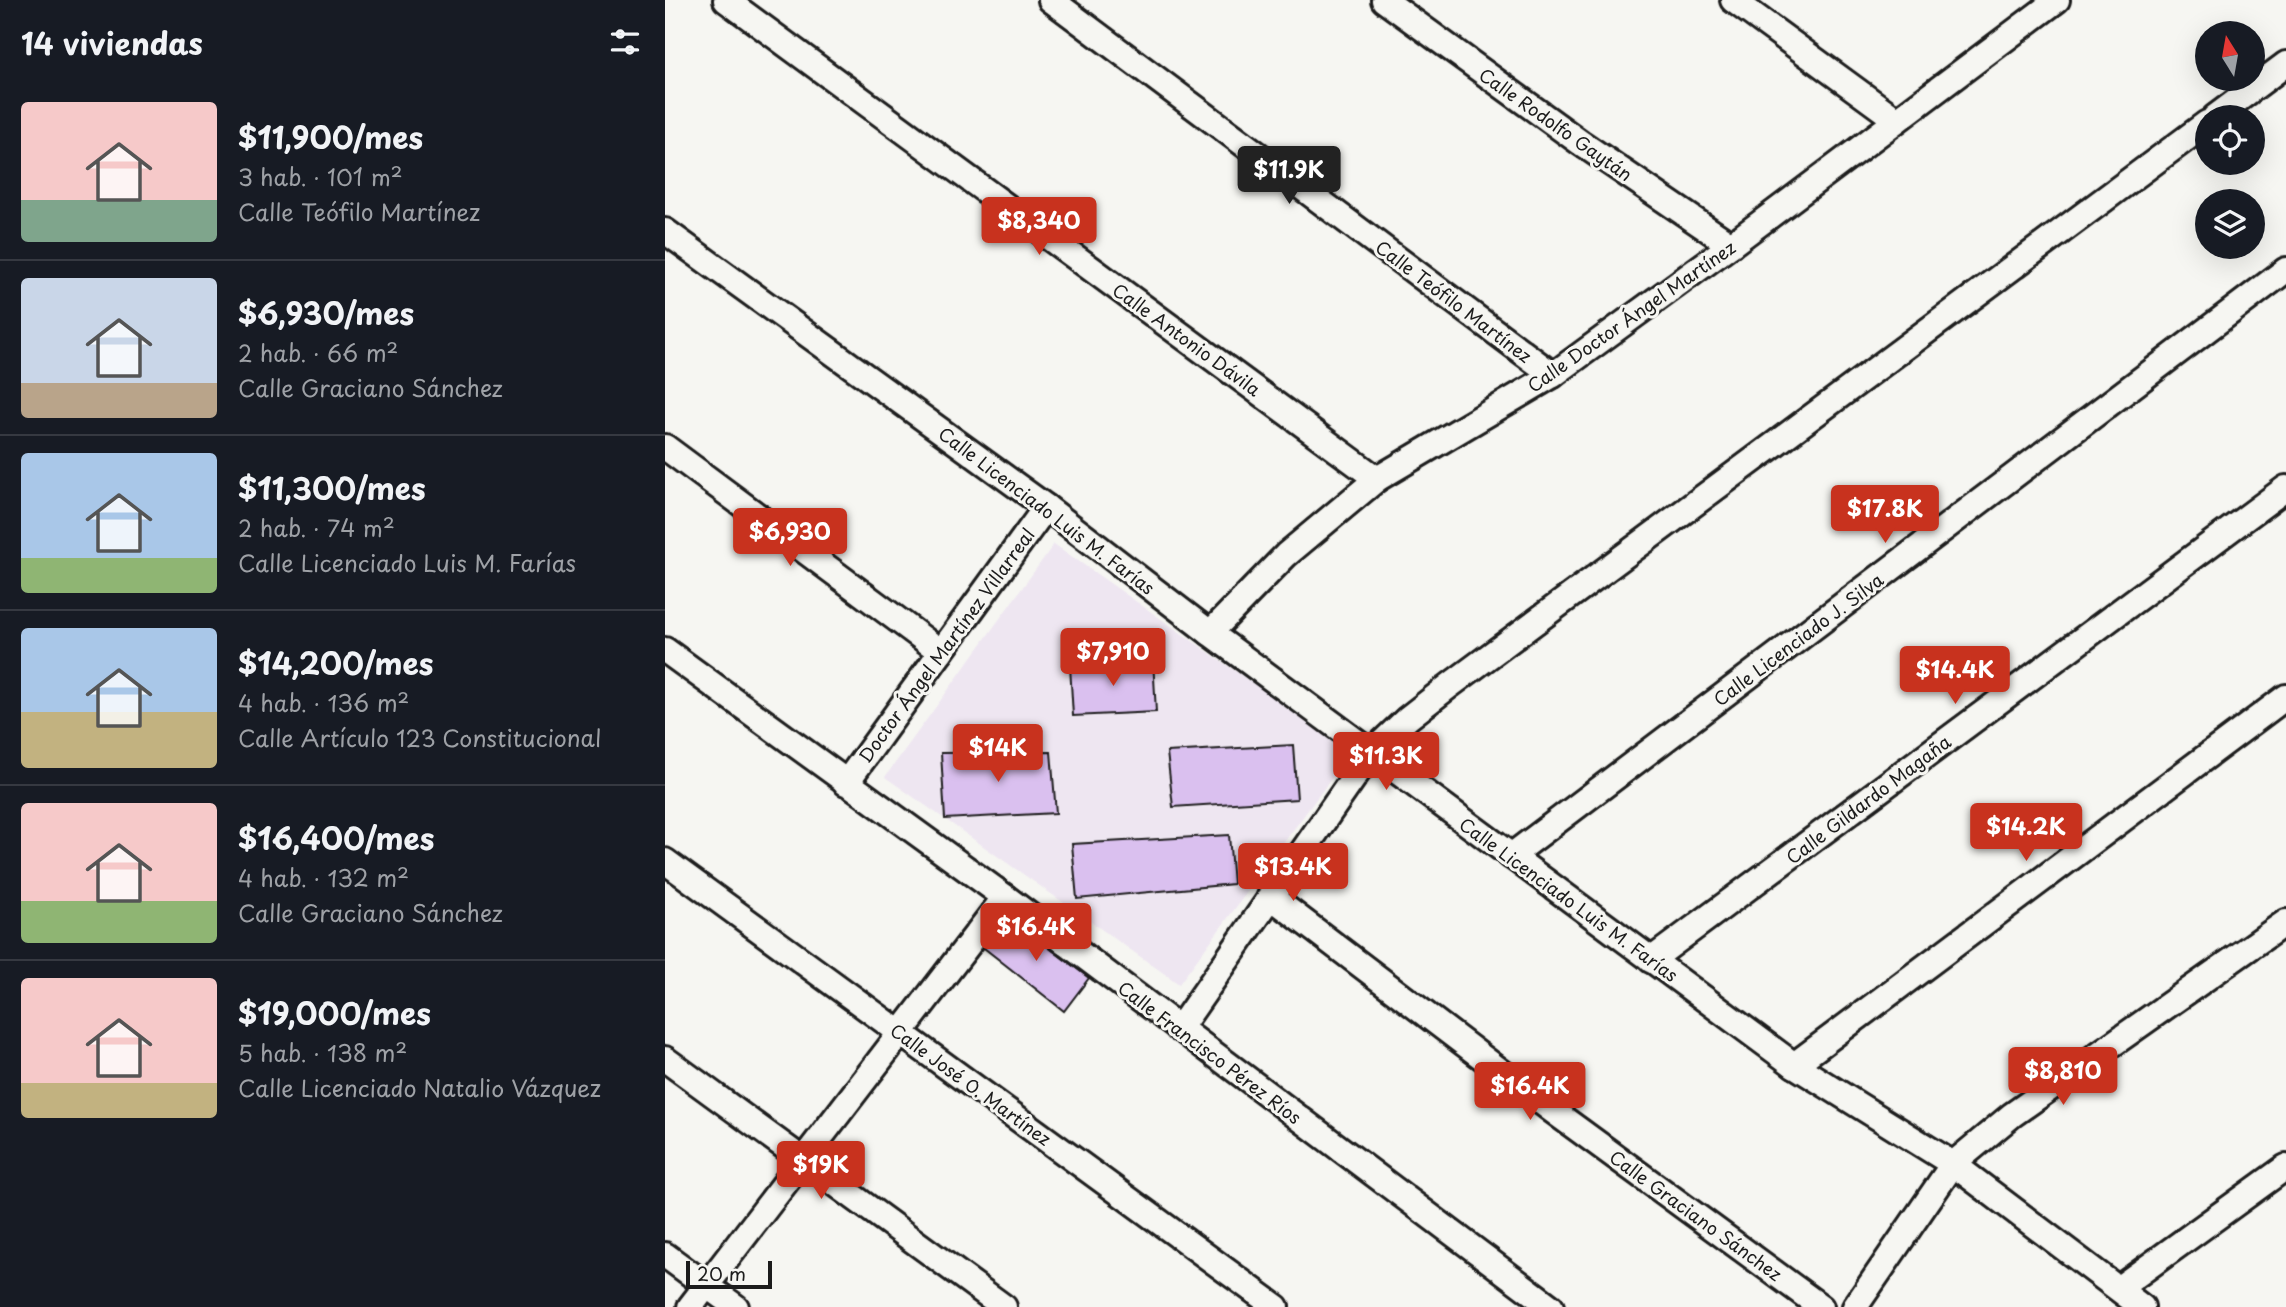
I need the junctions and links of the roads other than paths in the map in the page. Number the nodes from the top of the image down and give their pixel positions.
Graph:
1 (726, 0) edge
2 (1051, 0) edge
3 (1384, 0) edge
4 (1733, 0) edge
5 (2057, 0) edge
6 (2286, 64) edge
7 (2231, 105) edge
8 (1897, 120) junction
9 (2195, 132) edge
10 (665, 231) edge
11 (1731, 245) junction
12 (2286, 270) edge
13 (1553, 375) junction
14 (665, 447) edge
15 (1377, 480) junction
16 (2286, 488) edge
17 (1046, 507) junction
18 (1210, 633) junction
19 (665, 650) edge
20 (941, 652) junction
21 (2286, 697) edge
22 (1371, 753) junction
23 (846, 783) junction
24 (1511, 856) junction
25 (665, 862) edge
26 (1270, 896) junction
27 (1005, 897) junction
28 (2286, 922) edge
29 (1651, 960) junction
30 (1179, 1029) junction
31 (901, 1033) junction
32 (665, 1059) edge
33 (1794, 1065) junction
34 (803, 1160) junction
35 (1954, 1164) junction
36 (2286, 1167) edge
37 (665, 1255) edge
38 (707, 1285) junction
39 (2119, 1288) junction
40 (690, 1307) edge
41 (736, 1307) edge
42 (1004, 1307) edge
43 (1276, 1307) edge
44 (1551, 1307) edge
45 (1821, 1307) edge
46 (1855, 1307) edge
47 (2142, 1307) edge

1 - 15 street, Calle Antonio Dávila
2 - 13 street, Calle Teófilo Martínez
3 - 11 street, Calle Rodolfo Gaytán
4 - 8 street
5 - 8 street, Calle Doctor Ángel Martínez
6 - 7 street
8 - 11 street, Calle Doctor Ángel Martínez
9 - 22 street
10 - 17 street, Calle Licenciado Luis M. Farías
11 - 13 street, Calle Doctor Ángel Martínez
12 - 24 street, Calle Licenciado J. Silva
13 - 15 street, Calle Doctor Ángel Martínez
14 - 20 street
15 - 18 street, Calle Doctor Ángel Martínez
16 - 29 street, Calle Gildardo Magaña
17 - 18 street, Calle Licenciado Luis M. Farías
17 - 20 street, Doctor Ángel Martínez Villarreal
18 - 22 street, Calle Licenciado Luis M. Farías
19 - 23 street, Calle Francisco Pérez Ríos
20 - 23 street, Doctor Ángel Martínez Villarreal
21 - 33 street
22 - 24 street, Calle Licenciado Luis M. Farías
22 - 26 street
23 - 27 street, Calle Francisco Pérez Ríos
24 - 29 street, Calle Licenciado Luis M. Farías
25 - 31 street, Calle José O. Martínez
26 - 30 street
26 - 45 street, Calle Graciano Sánchez
27 - 30 street, Calle Francisco Pérez Ríos
27 - 31 street
28 - 35 street
29 - 33 street, Calle Licenciado Luis M. Farías
30 - 44 street, Calle Francisco Pérez Ríos
31 - 34 street
31 - 43 street, Calle José O. Martínez
32 - 34 street
33 - 35 street, Calle Licenciado Luis M. Farías
34 - 38 street
34 - 42 street
35 - 39 street, Calle Licenciado Luis M. Farías
35 - 46 street
36 - 39 street
37 - 38 street
38 - 40 street
38 - 41 street
39 - 47 street, Calle Licenciado Luis M. Farías

